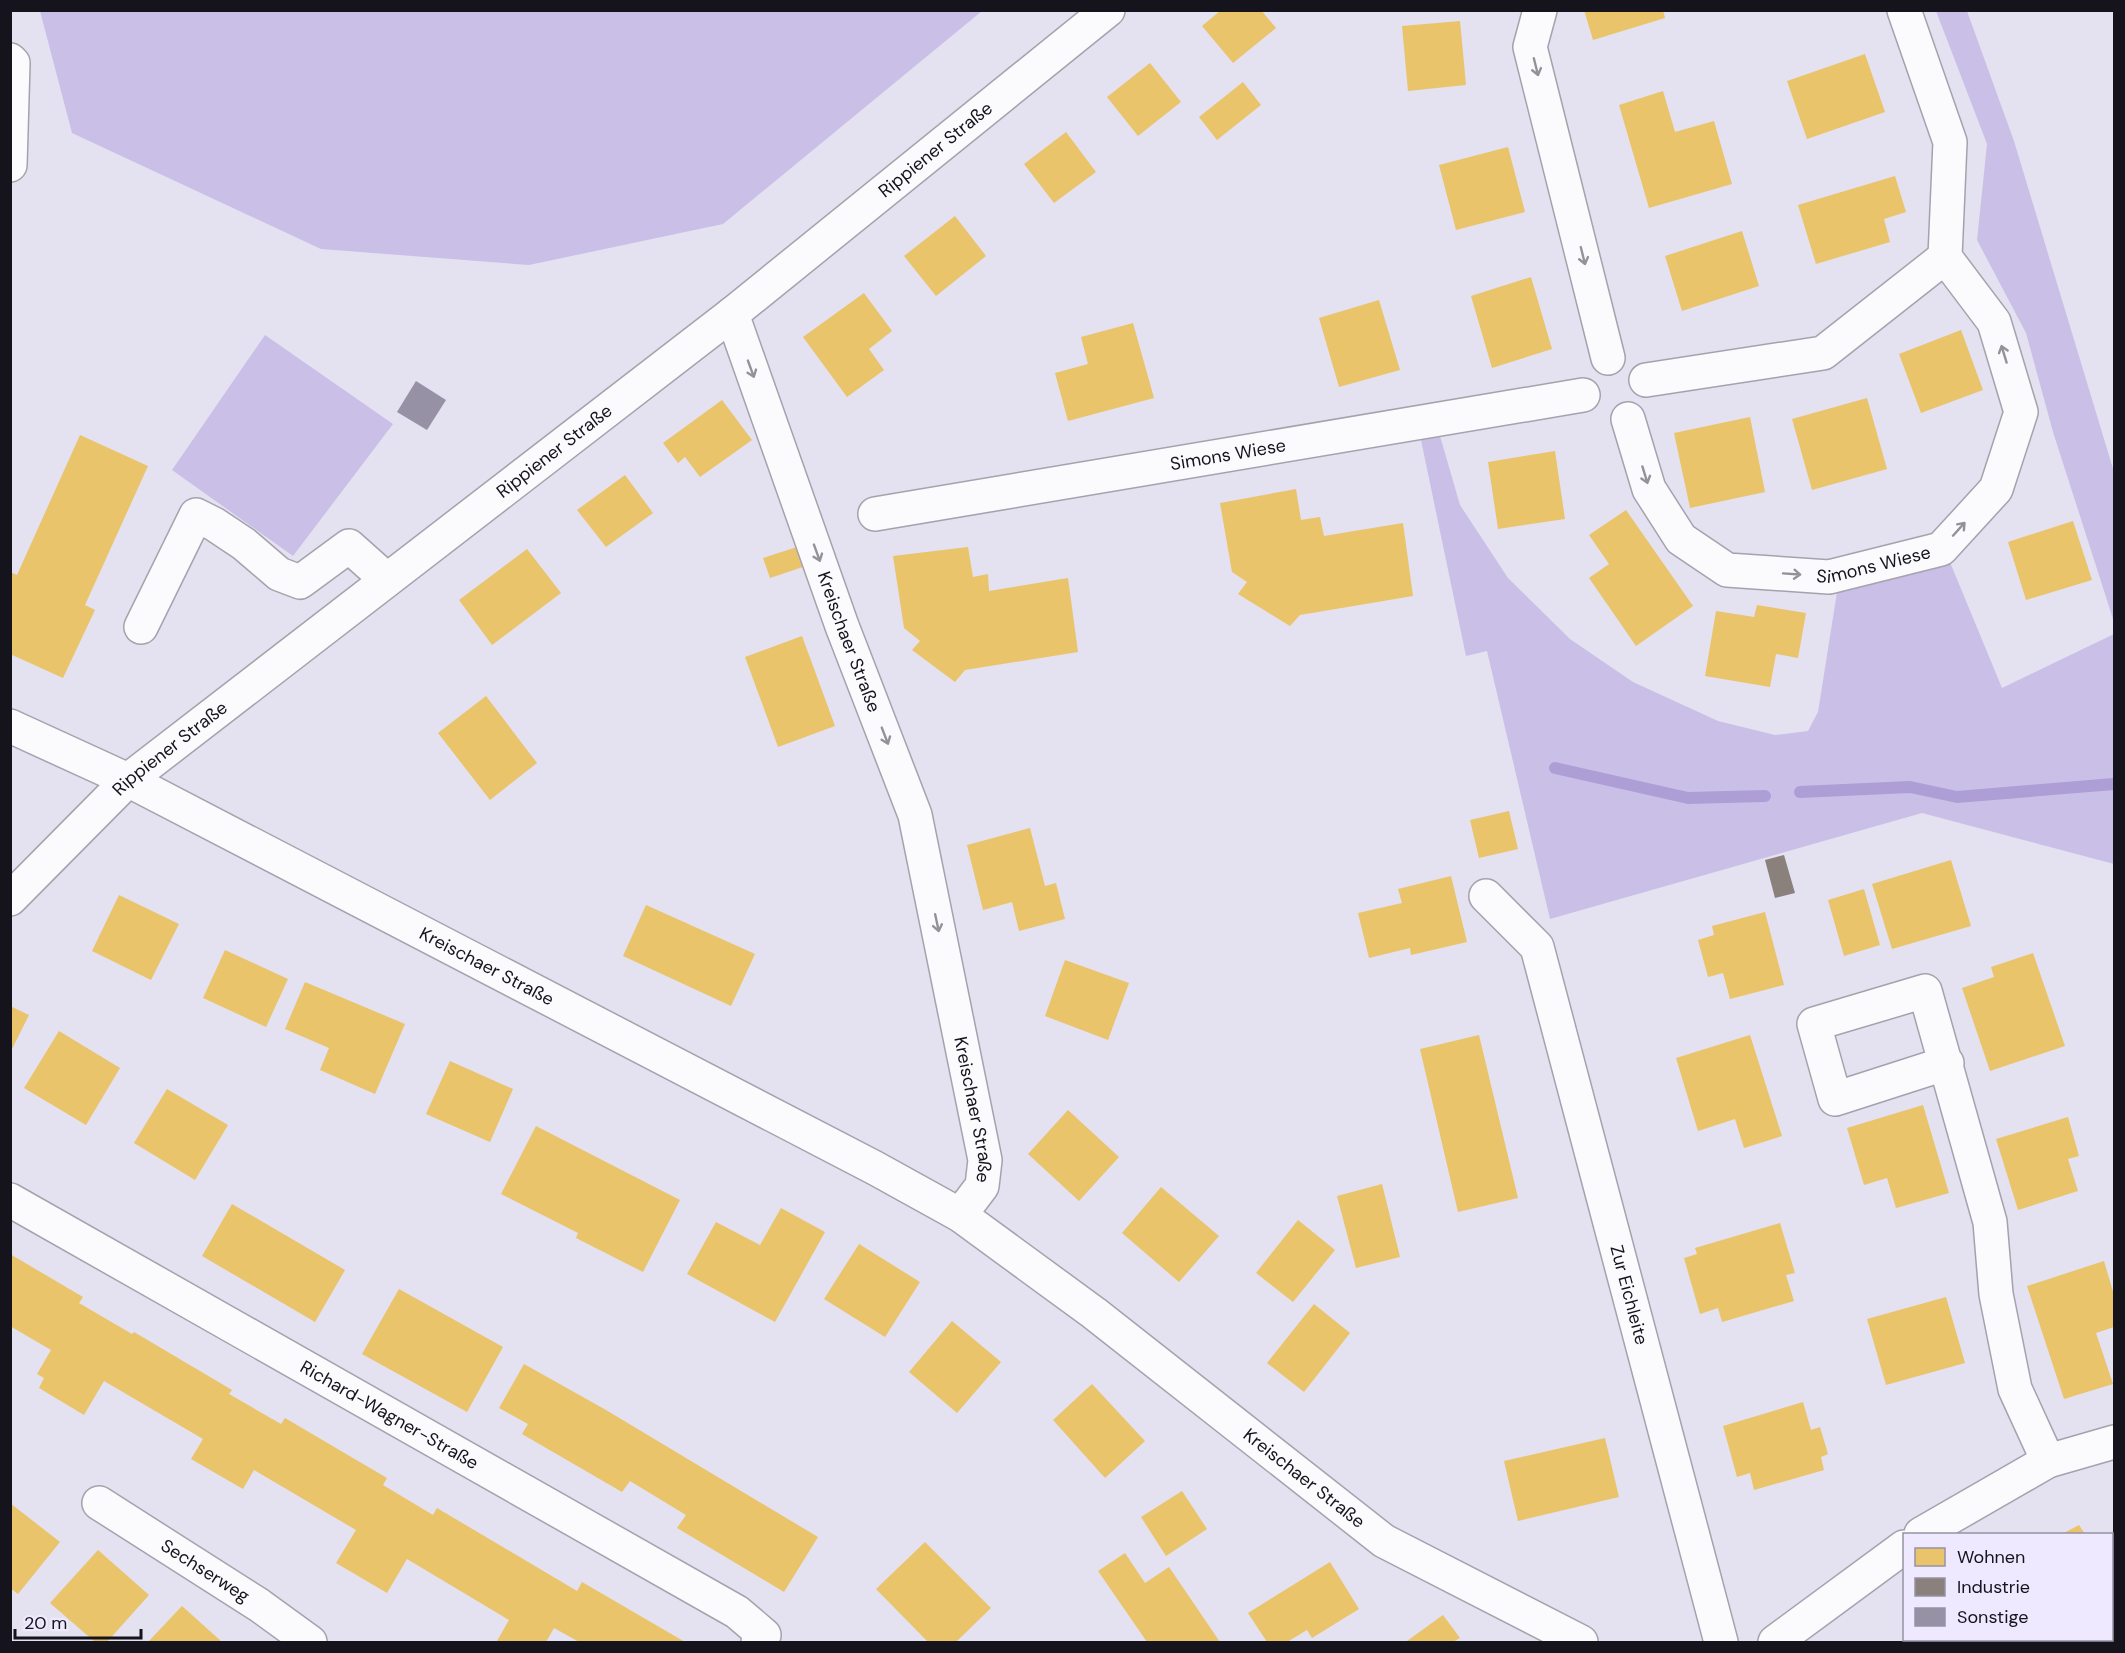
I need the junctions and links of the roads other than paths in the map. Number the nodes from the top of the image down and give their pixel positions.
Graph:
1 (1108, 10) edge
2 (1540, 10) edge
3 (1904, 10) edge
4 (10, 60) edge
5 (10, 165) edge
6 (1945, 257) junction
7 (732, 314) junction
8 (1608, 358) junction
9 (1646, 380) junction
10 (1583, 395) junction
11 (1628, 419) junction
12 (875, 514) dead end
13 (386, 579) junction
14 (141, 627) dead end
15 (10, 726) edge
16 (128, 780) junction
17 (1486, 896) dead end
18 (10, 899) edge
19 (1947, 1064) junction
20 (10, 1200) edge
21 (960, 1215) junction
22 (2115, 1442) edge
23 (2048, 1461) junction
24 (99, 1503) dead end
25 (1923, 1533) edge
26 (1903, 1548) edge
27 (761, 1639) edge
28 (310, 1642) edge
29 (1581, 1642) edge
30 (1721, 1642) edge
31 (1776, 1642) edge

1 - 7 street, Rippiener Straße
2 -> 8 street
3 - 6 street
4 - 5 street
6 - 9 street
11 -> 6 street, Simons Wiese
7 - 13 street, Rippiener Straße
7 -> 21 street, Kreischaer Straße
8 - 9 street
8 - 10 street
9 - 11 street
10 - 11 street
10 - 12 street, Simons Wiese
13 - 14 street
13 - 16 street, Rippiener Straße
15 - 16 street, Kreischaer Straße
16 - 18 street, Rippiener Straße
16 - 21 street, Kreischaer Straße
17 - 30 street, Zur Eichleite
19 - 19 street
19 - 23 street
20 - 27 street, Richard-Wagner-Straße
21 - 29 street, Kreischaer Straße
22 - 23 street
23 - 25 street
24 - 28 street, Sechserweg
26 - 31 street

